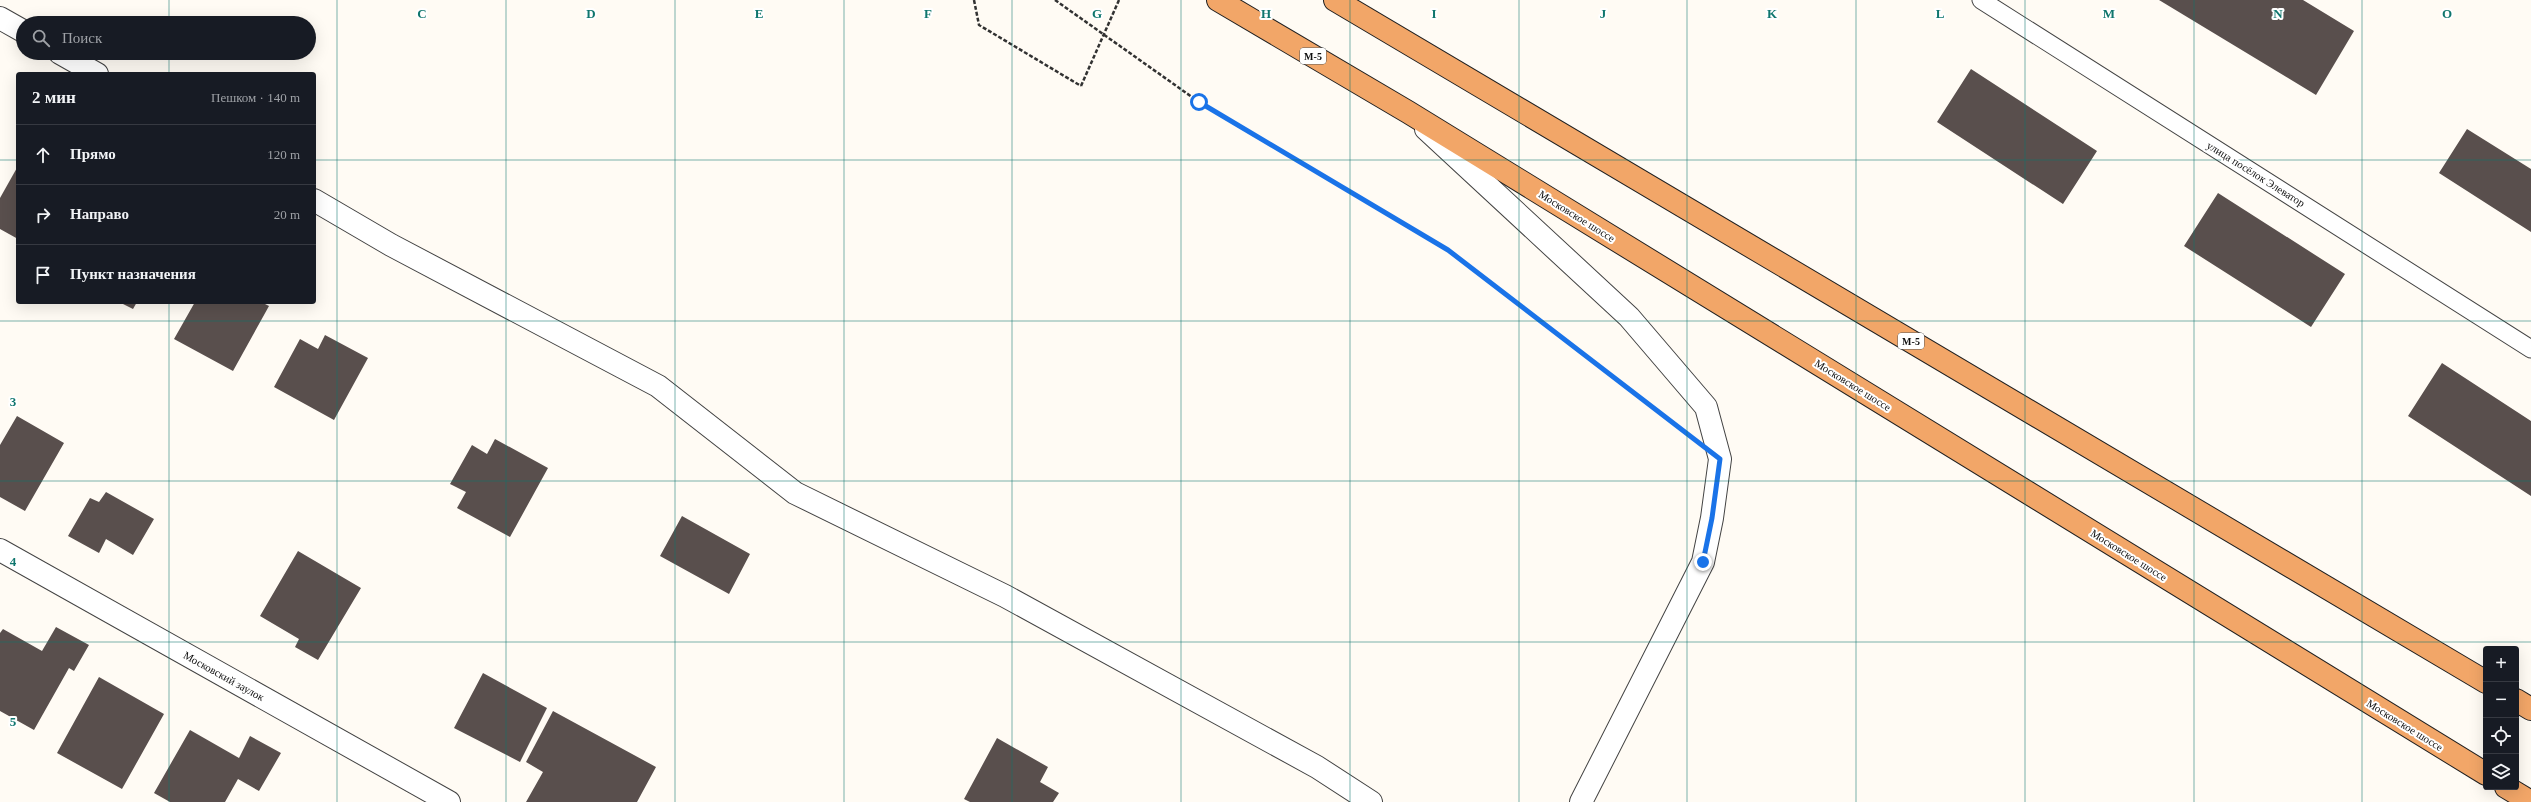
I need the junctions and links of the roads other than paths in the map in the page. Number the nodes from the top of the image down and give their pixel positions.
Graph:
1 (1218, 0) edge
2 (1335, 0) edge
3 (1981, 0) edge
4 (0, 18) edge
5 (16, 27) edge
6 (72, 60) edge
7 (93, 72) edge
8 (1408, 112) junction
9 (316, 201) edge
10 (2531, 349) edge
11 (0, 550) edge
12 (2483, 680) edge
13 (2519, 702) edge
14 (2531, 709) edge
15 (2483, 772) edge
16 (2511, 790) edge
17 (449, 802) edge
18 (1371, 802) edge
19 (1581, 802) edge
20 (2531, 802) edge

1 - 8 highway, Московское шоссе / М-5
2 - 12 highway, М-5
3 - 10 lane, улица посёлок Элеватор
4 - 5 street
6 - 7 street
8 - 15 highway, Московское шоссе / М-5
8 - 19 street
9 - 18 street
11 - 17 street, Московский заулок
13 - 14 highway
16 - 20 highway

